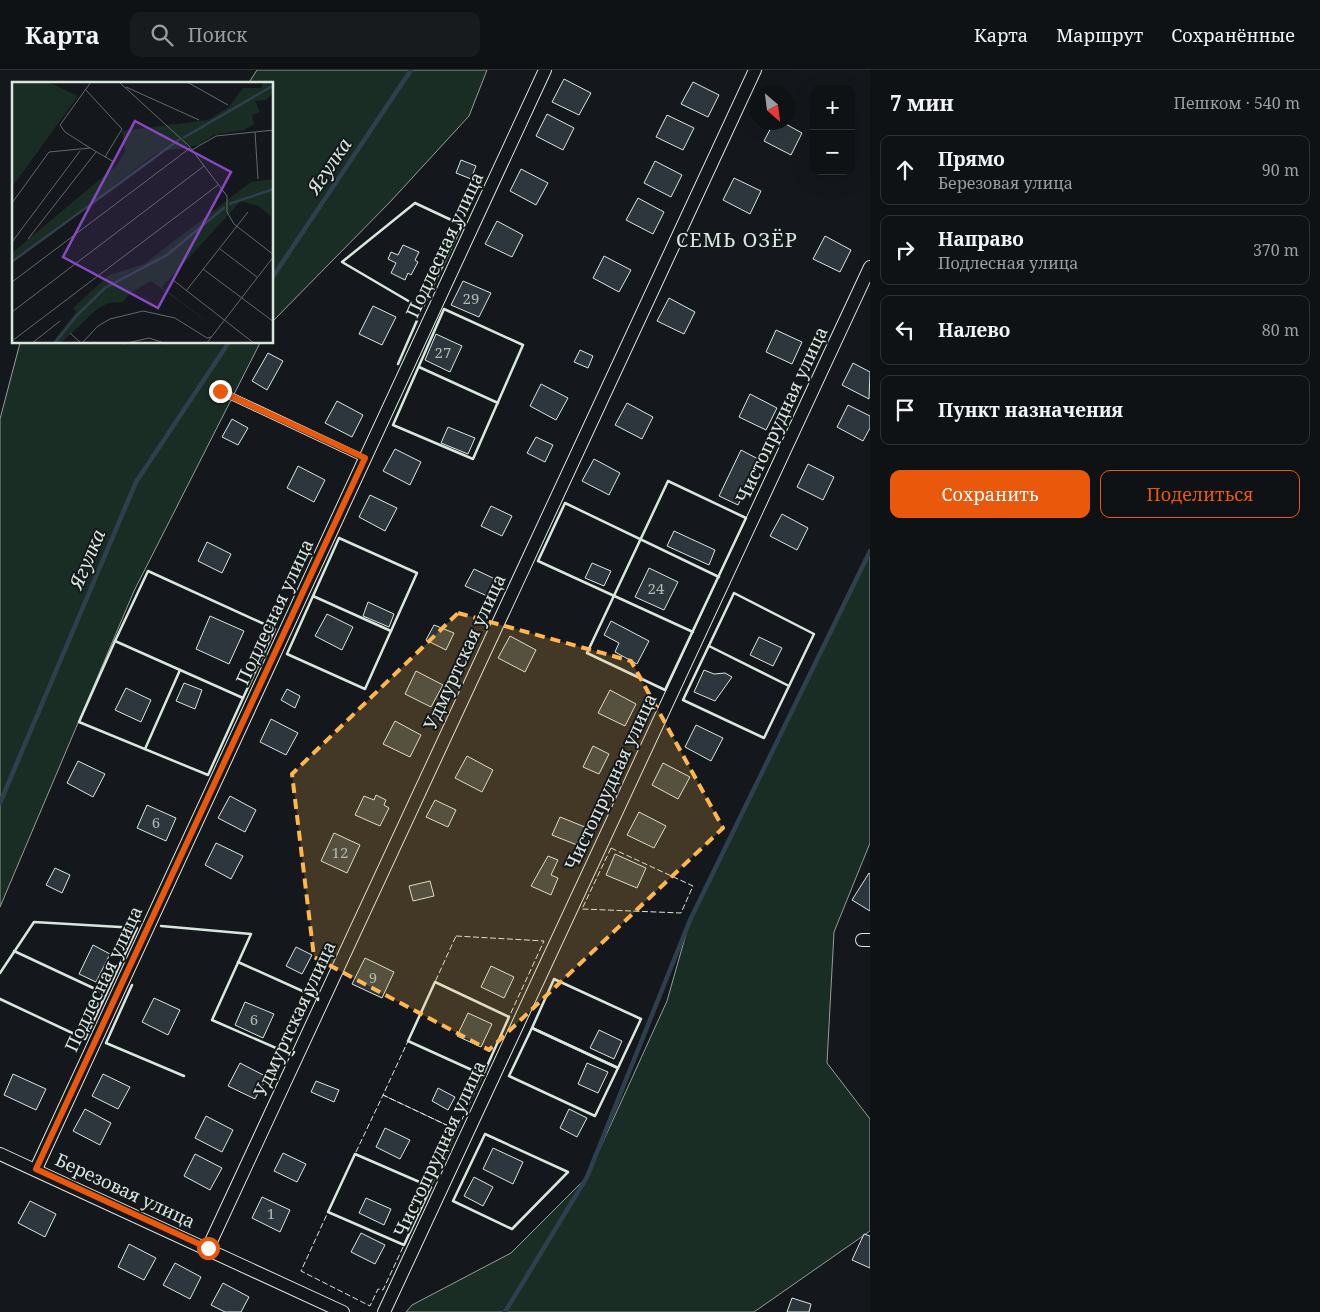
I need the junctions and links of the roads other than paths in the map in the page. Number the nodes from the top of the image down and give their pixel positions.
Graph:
1 (545, 70) edge
2 (754, 70) edge
3 (870, 267) edge
4 (220, 391) dead end
5 (365, 458) junction
6 (0, 1154) edge
7 (36, 1169) junction
8 (208, 1248) junction
9 (343, 1312) edge
10 (384, 1312) edge

1 - 5 street, Подлесная улица
2 - 8 street, Удмуртская улица
3 - 10 street, Чистопрудная улица
4 - 5 lane
5 - 7 street, Подлесная улица
6 - 7 street, Березовая улица
7 - 8 street, Березовая улица
8 - 9 street, Березовая улица

